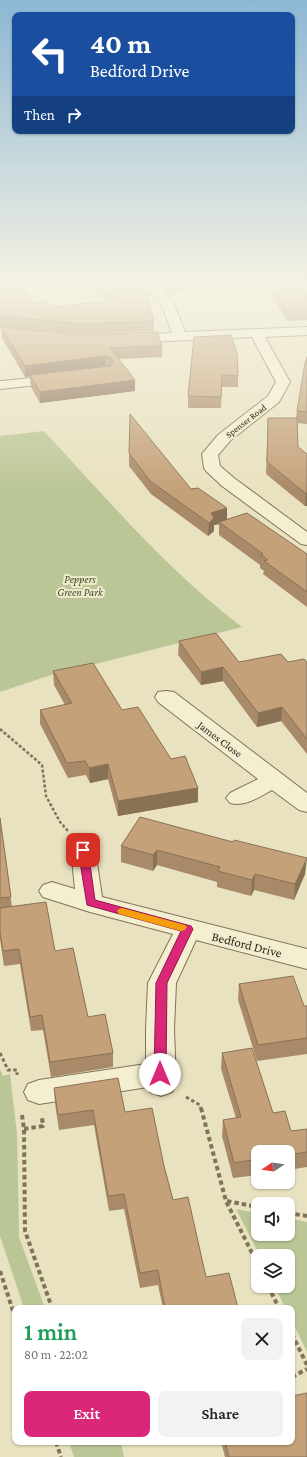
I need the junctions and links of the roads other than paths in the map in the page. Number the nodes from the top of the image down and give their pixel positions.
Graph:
1 (268, 355) edge
2 (69, 381) edge
3 (1, 384) edge
4 (304, 535) edge
5 (166, 697) dead end
6 (274, 780) junction
7 (238, 798) dead end
8 (307, 805) edge
9 (83, 850) road end
10 (52, 891) dead end
11 (90, 903) junction
12 (188, 929) junction
13 (307, 960) edge
14 (26, 1092) road end

1 - 4 street, Spenser Road
2 - 3 street
5 - 6 street, James Close
6 - 7 street
6 - 8 street, James Close
9 - 11 street
10 - 11 street, Bedford Drive
11 - 12 street, Bedford Drive
12 - 13 street, Bedford Drive
12 - 14 street

